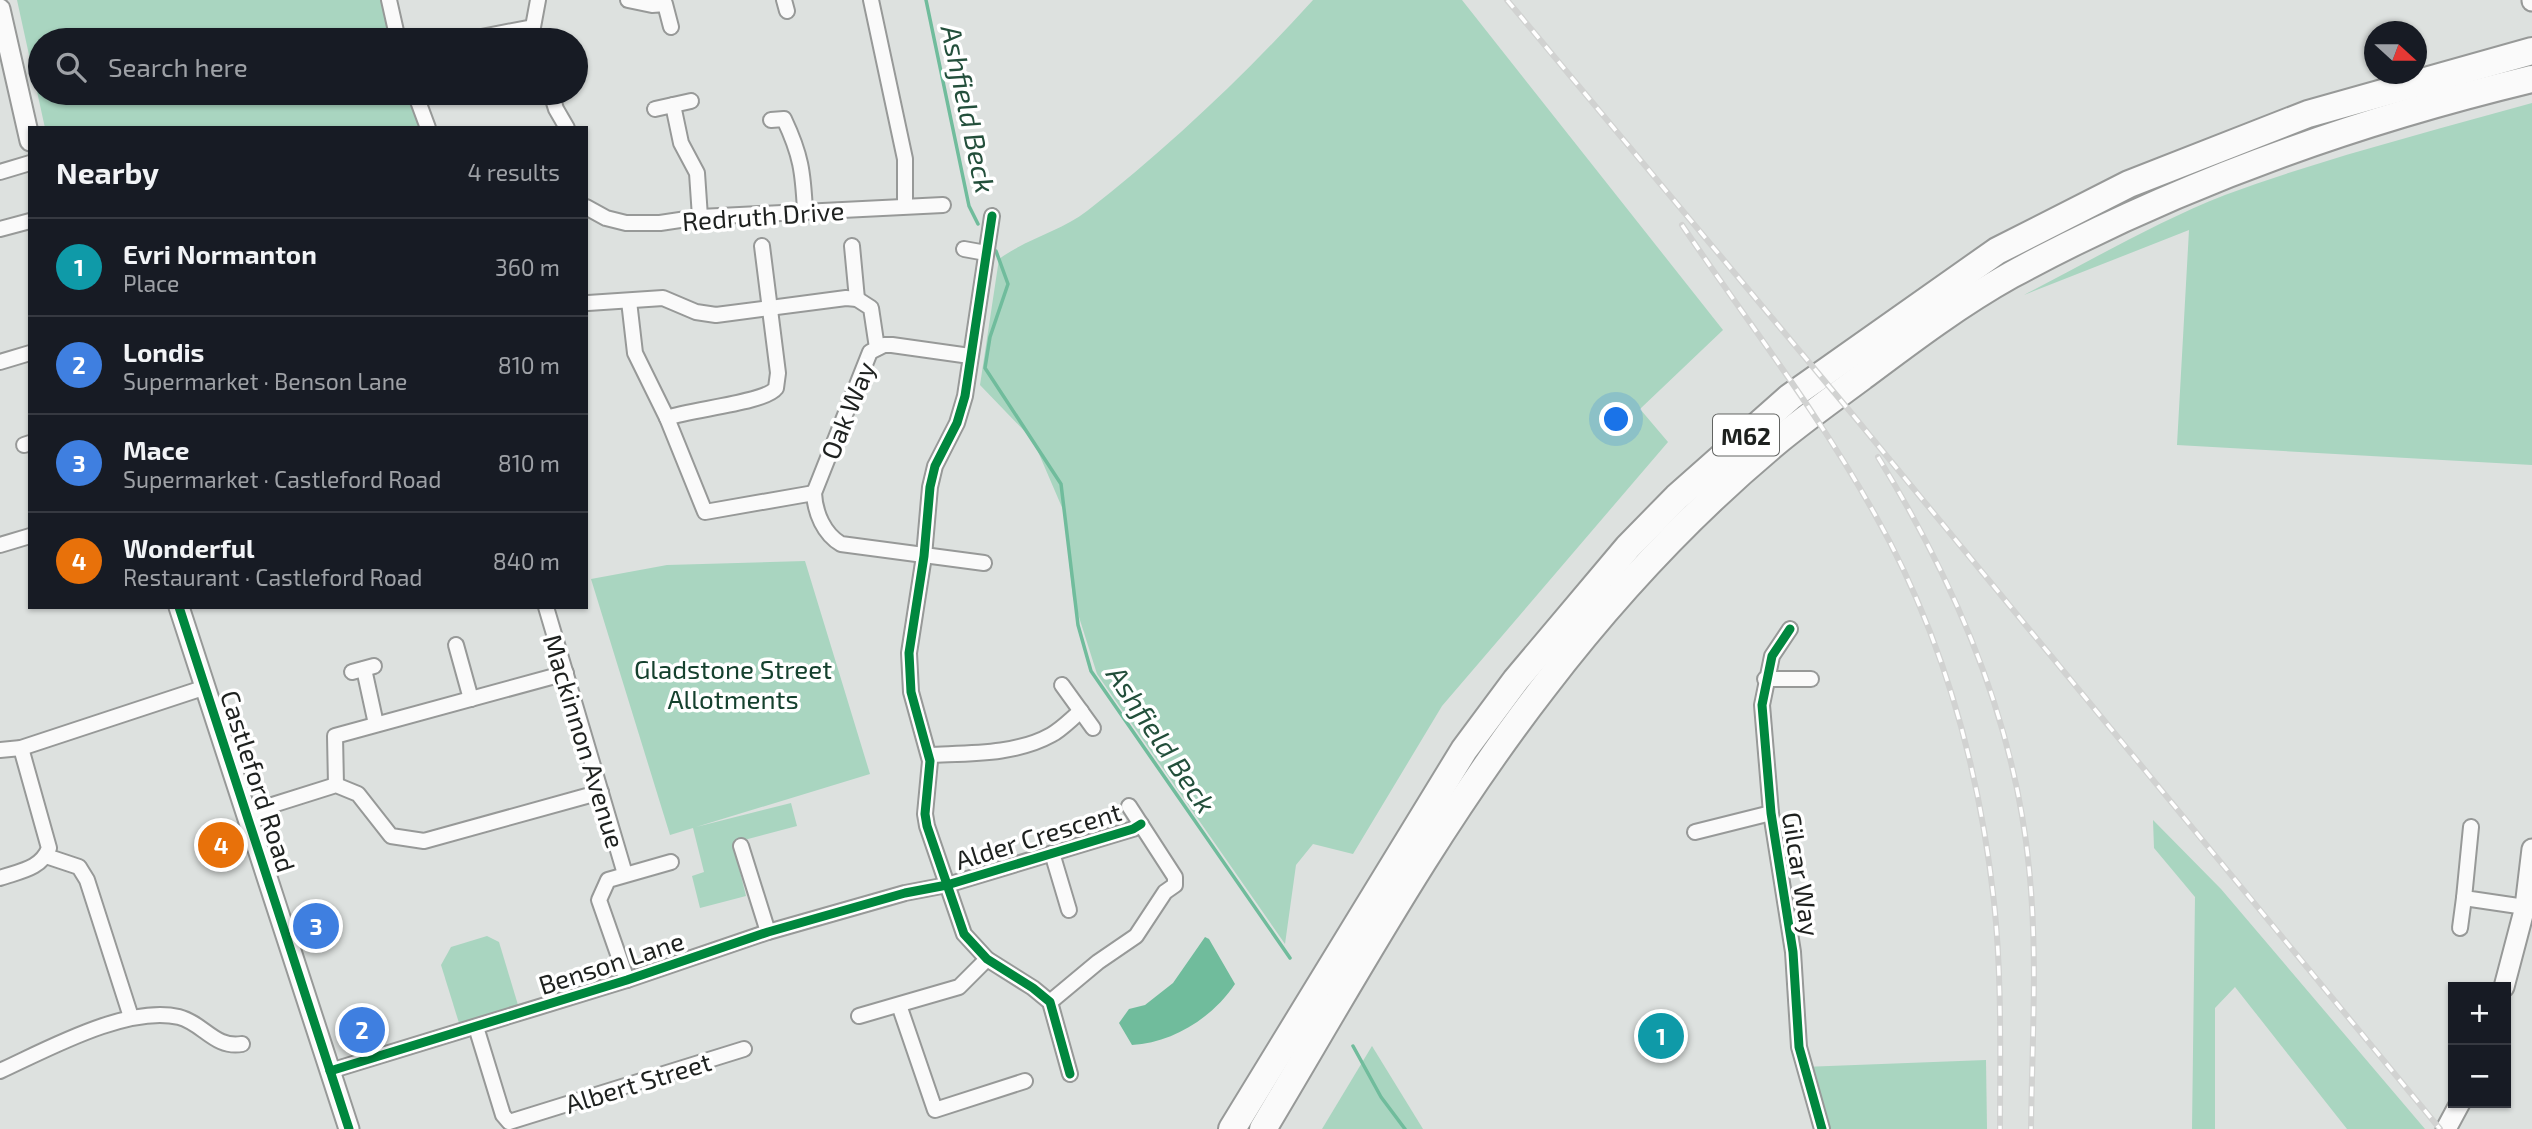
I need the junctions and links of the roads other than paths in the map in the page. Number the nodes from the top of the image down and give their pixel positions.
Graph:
1 (388, 0) edge
2 (538, 0) edge
3 (628, 0) edge
4 (871, 0) edge
5 (0, 9) edge
6 (671, 27) dead end
7 (395, 28) edge
8 (536, 28) edge
9 (2524, 53) edge
10 (2527, 80) edge
11 (691, 101) dead end
12 (419, 105) edge
13 (555, 105) edge
14 (673, 105) junction
15 (655, 109) dead end
16 (771, 120) dead end
17 (427, 126) edge
18 (566, 126) edge
19 (28, 132) edge
20 (28, 164) edge
21 (0, 172) edge
22 (943, 205) dead end
23 (905, 206) junction
24 (588, 208) edge
25 (805, 211) junction
26 (992, 216) dead end
27 (700, 217) junction
28 (28, 222) edge
29 (0, 229) edge
30 (762, 246) dead end
31 (852, 246) dead end
32 (964, 249) dead end
33 (986, 253) junction
34 (858, 299) junction
35 (629, 301) junction
36 (588, 303) edge
37 (770, 308) junction
38 (877, 348) junction
39 (28, 354) edge
40 (970, 356) junction
41 (0, 362) edge
42 (667, 418) junction
43 (814, 493) junction
44 (28, 537) edge
45 (0, 545) edge
46 (925, 556) junction
47 (985, 563) dead end
48 (180, 609) edge
49 (546, 609) edge
50 (1790, 629) dead end
51 (456, 644) dead end
52 (363, 669) dead end
53 (566, 673) junction
54 (1765, 679) junction
55 (1811, 680) dead end
56 (1062, 685) dead end
57 (206, 687) junction
58 (471, 699) junction
59 (1081, 711) junction
60 (376, 724) junction
61 (1093, 728) dead end
62 (21, 748) junction
63 (0, 751) edge
64 (929, 755) junction
65 (336, 785) junction
66 (601, 792) junction
67 (1129, 806) dead end
68 (247, 813) junction
69 (1771, 813) junction
70 (1141, 824) junction
71 (2471, 827) dead end
72 (1695, 832) dead end
73 (741, 846) dead end
74 (2532, 849) edge
75 (1052, 853) junction
76 (46, 856) junction
77 (671, 862) dead end
78 (625, 874) junction
79 (0, 878) edge
80 (947, 885) junction
81 (905, 893) joint
82 (2464, 898) junction
83 (2525, 907) junction
84 (1069, 910) dead end
85 (2460, 928) dead end
86 (768, 932) junction
87 (987, 959) junction
88 (627, 980) junction
89 (2505, 982) edge
90 (138, 986) dead end
91 (122, 990) junction
92 (1049, 1002) junction
93 (899, 1005) junction
94 (859, 1016) dead end
95 (131, 1017) junction
96 (476, 1027) junction
97 (242, 1044) dead end
98 (744, 1049) dead end
99 (0, 1070) edge
100 (330, 1071) junction
101 (1070, 1074) dead end
102 (1025, 1081) dead end
103 (2457, 1108) edge
104 (349, 1129) edge
105 (1233, 1129) edge
106 (1263, 1129) edge
107 (1822, 1129) edge
108 (2446, 1129) edge

1 - 7 street
2 - 8 street
3 - 6 street
4 - 23 street
5 - 19 street
9 - 105 highway, M62
10 - 106 highway, M62
11 - 14 street
12 - 17 street
13 - 18 street
14 - 15 street
14 - 27 street
16 - 25 street
20 - 21 street
22 - 23 street, Redruth Drive
23 - 25 street, Redruth Drive
24 - 27 street, Redruth Drive
25 - 27 street, Redruth Drive
26 - 33 street
28 - 29 street
30 - 37 street
31 - 34 street
32 - 33 street
33 - 40 street
34 - 37 street
34 - 38 street, Oak Way
35 - 36 street
35 - 37 street
35 - 42 street
37 - 42 street
38 - 40 street
38 - 43 street, Oak Way
39 - 41 street
40 - 46 street
42 - 43 street
43 - 46 street, Oak Way
44 - 45 street
46 - 47 street, Oak Way
46 - 64 street
48 - 57 street, Castleford Road
49 - 53 street, Mackinnon Avenue
50 - 54 street, Gilcar Way
51 - 58 street
52 - 60 street
53 - 58 street
53 - 66 street, Mackinnon Avenue
54 - 55 street
54 - 69 street, Gilcar Way
56 - 59 street
57 - 62 street
57 - 68 street, Castleford Road
58 - 60 street
59 - 61 street
59 - 64 street
60 - 65 street
62 - 63 street
62 - 76 street
64 - 80 street
65 - 66 street
65 - 68 street
66 - 78 street, Mackinnon Avenue
67 - 70 street, Alder Crescent
68 - 100 street, Castleford Road
69 - 72 street
69 - 107 street, Gilcar Way
70 - 75 street, Alder Crescent
70 - 92 street, Alder Crescent
71 - 82 street
73 - 86 street
74 - 83 street
75 - 80 street, Alder Crescent
75 - 84 street, Alder Crescent
76 - 79 street
76 - 91 street
77 - 78 street, Mackinnon Avenue
78 - 88 street, Mackinnon Avenue
80 - 81 street, Alder Crescent
80 - 87 street
81 - 86 street, Benson Lane
82 - 83 street
82 - 85 street
83 - 89 street
86 - 88 street, Benson Lane
87 - 92 street
87 - 93 street
88 - 96 street, Benson Lane
90 - 91 street
91 - 95 street
92 - 101 street
93 - 94 street
93 - 102 street
95 - 97 street
95 - 99 street
96 - 98 street, Albert Street
96 - 100 street, Benson Lane
100 - 104 street, Castleford Road
103 - 108 street

